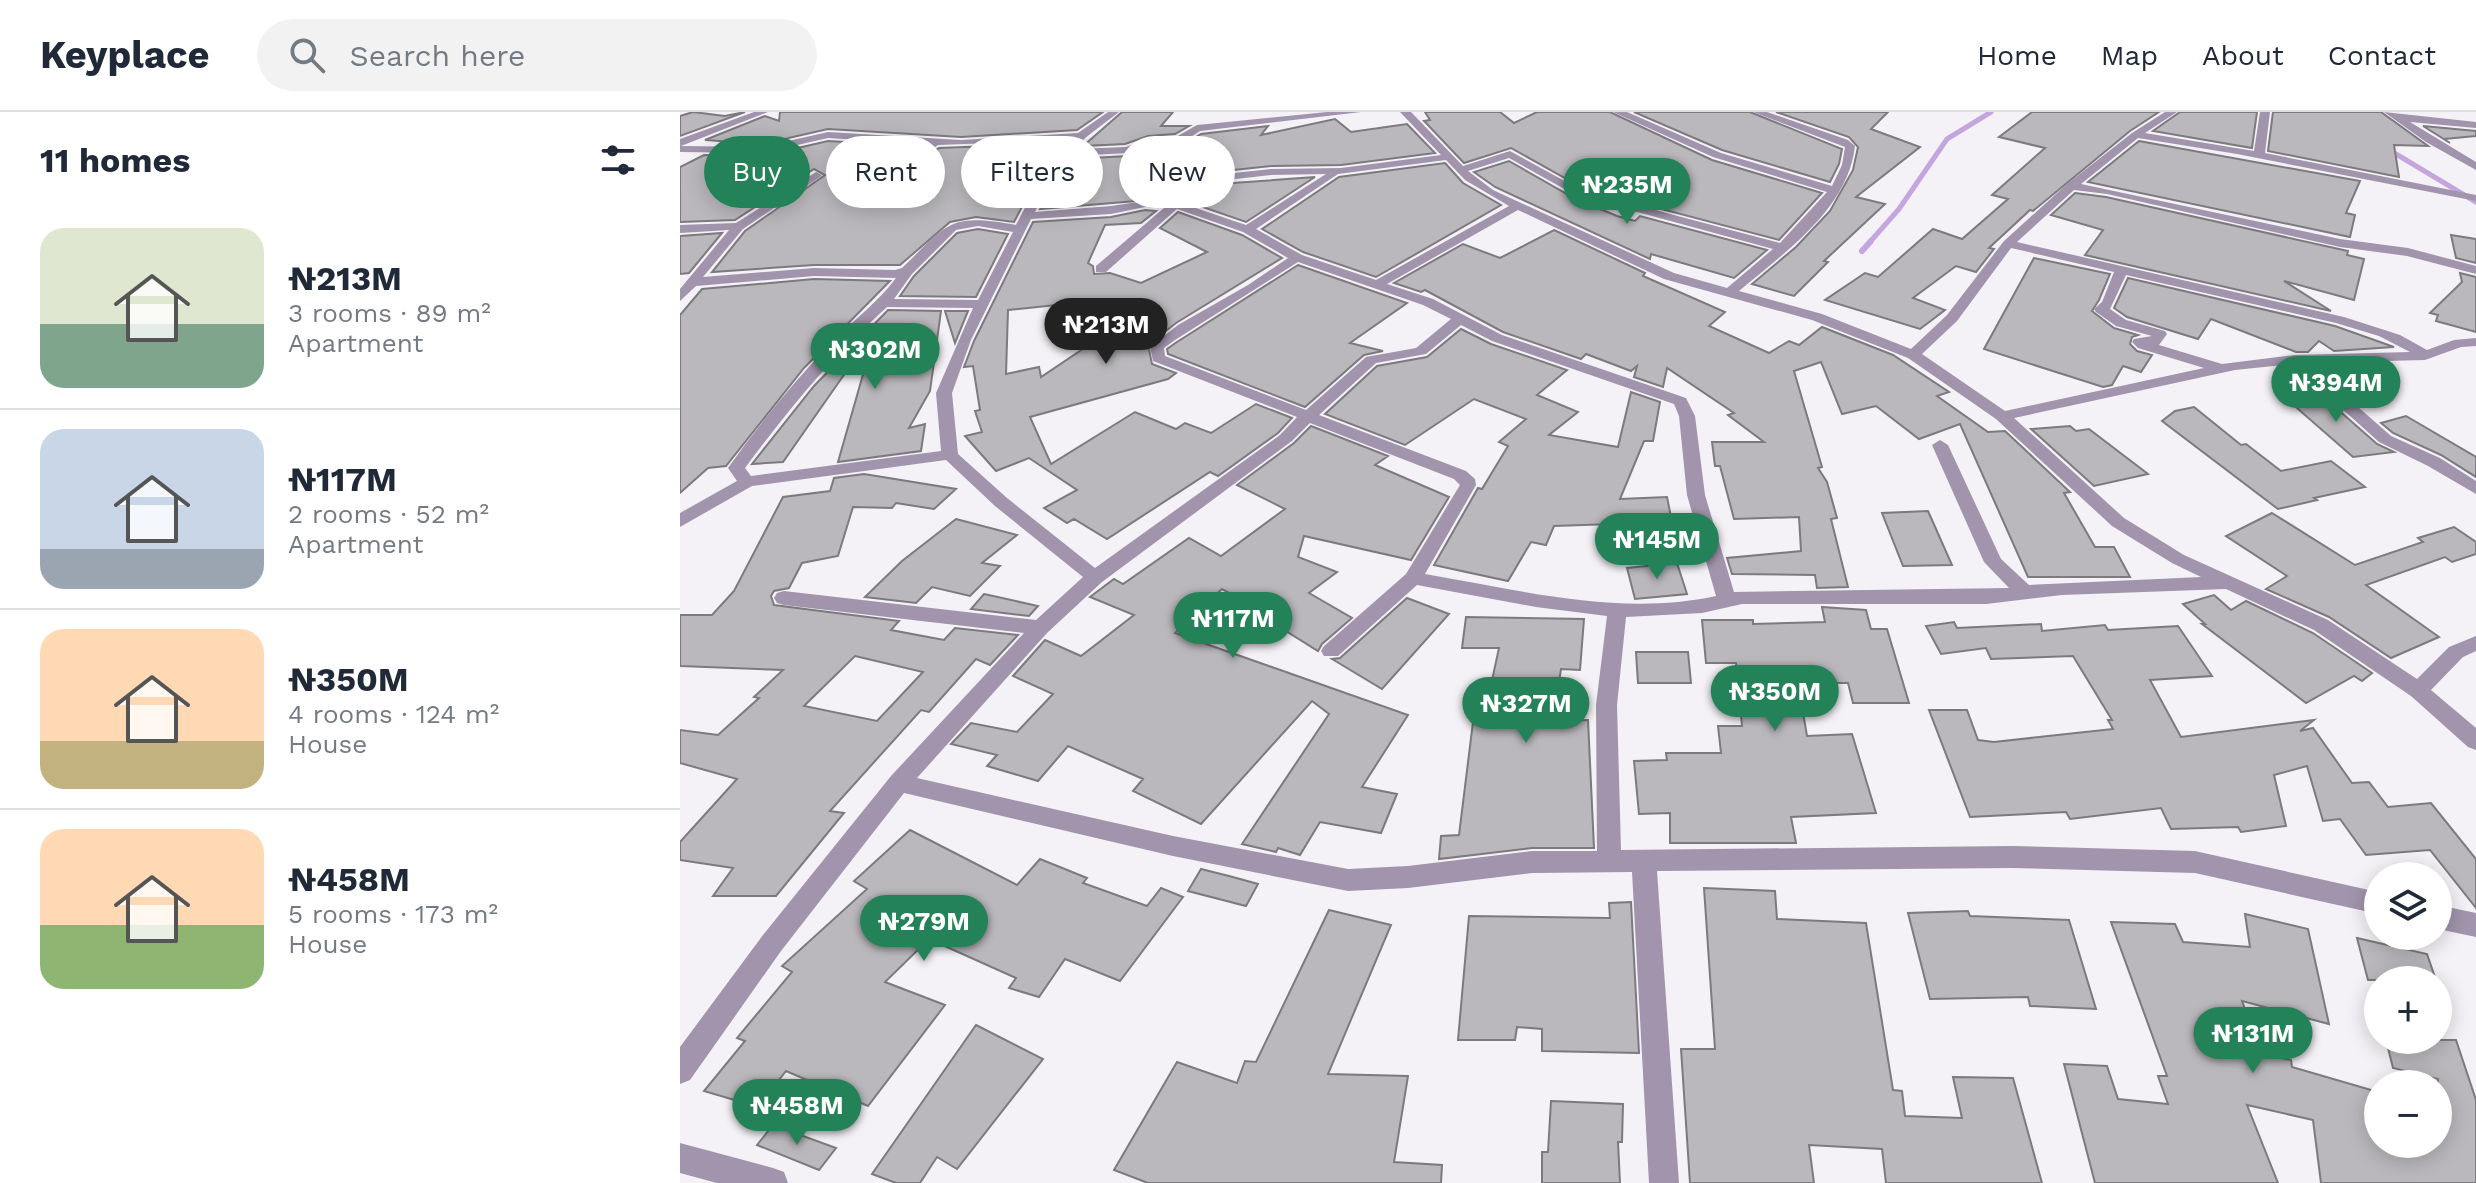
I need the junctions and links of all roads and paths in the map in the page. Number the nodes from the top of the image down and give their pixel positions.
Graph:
1 (763, 112) edge
2 (1114, 112) edge
3 (1230, 112) edge
4 (1356, 112) edge
5 (1405, 112) edge
6 (1618, 112) edge
7 (1758, 112) edge
8 (2172, 112) edge
9 (2265, 112) edge
10 (1811, 114) edge
11 (2394, 115) edge
12 (2476, 125) edge
13 (1218, 126) junction
14 (1802, 128) junction
15 (2136, 135) junction
16 (843, 136) edge
17 (1081, 136) edge
18 (682, 142) edge
19 (1103, 151) edge
20 (2259, 156) junction
21 (1448, 157) junction
22 (2476, 167) edge
23 (1461, 170) junction
24 (1341, 171) junction
25 (816, 175) dead end
26 (1235, 176) edge
27 (2071, 186) junction
28 (1835, 191) junction
29 (2470, 197) edge
30 (1517, 206) junction
31 (1030, 208) edge
32 (1122, 208) edge
33 (1172, 208) edge
34 (1184, 208) edge
35 (1022, 222) junction
36 (739, 226) junction
37 (680, 229) edge
38 (1247, 229) junction
39 (2008, 244) junction
40 (1780, 247) junction
41 (1298, 258) junction
42 (1101, 269) dead end
43 (2476, 270) edge
44 (907, 271) junction
45 (2121, 271) junction
46 (692, 282) junction
47 (1380, 286) junction
48 (1730, 292) junction
49 (680, 297) edge
50 (884, 303) junction
51 (984, 304) junction
52 (1461, 318) junction
53 (2476, 342) edge
54 (1913, 355) junction
55 (2425, 356) junction
56 (2295, 359) junction
57 (2221, 369) junction
58 (1304, 416) junction
59 (2002, 416) junction
60 (1940, 445) dead end
61 (950, 455) junction
62 (747, 482) junction
63 (2476, 489) edge
64 (680, 521) edge
65 (1095, 577) junction
66 (1413, 578) junction
67 (2229, 583) junction
68 (2025, 592) junction
69 (784, 598) dead end
70 (1727, 601) junction
71 (1617, 612) junction
72 (1040, 628) junction
73 (2476, 643) edge
74 (1331, 651) dead end
75 (2418, 690) junction
76 (2476, 741) edge
77 (899, 783) junction
78 (1609, 860) junction
79 (1644, 862) junction
80 (2364, 900) edge
81 (2452, 920) edge
82 (2476, 925) edge
83 (680, 1070) edge
84 (680, 1158) edge
85 (773, 1183) edge
86 (1664, 1183) edge

1 - 18 street
2 - 17 street
3 - 13 street
4 - 13 street
5 - 21 street
6 - 28 street
7 - 14 street
8 - 15 street
9 - 20 street
10 - 14 street
11 - 12 street
11 - 22 street
13 - 19 street
14 - 28 street
15 - 20 street
15 - 27 street
16 - 18 street
20 - 29 street
21 - 23 street
21 - 24 street
23 - 30 street
23 - 40 street
24 - 26 street
24 - 38 street
25 - 36 street
27 - 39 street
27 - 43 street
28 - 40 street
30 - 47 street
30 - 48 street
31 - 35 street
32 - 35 street
33 - 42 street
34 - 38 street
35 - 44 street
35 - 51 street
36 - 37 street
36 - 46 street
38 - 41 street
39 - 45 street
39 - 54 street
40 - 48 street
41 - 47 street
41 - 58 street
44 - 46 street
44 - 50 street
45 - 55 street
45 - 57 street
46 - 49 street
47 - 52 street
48 - 54 street
50 - 51 street
50 - 62 street
51 - 61 street
52 - 58 street
52 - 70 street
53 - 55 street
54 - 59 street
55 - 56 street
56 - 57 street
56 - 63 street
57 - 59 street
58 - 65 street
58 - 66 street
59 - 67 street
60 - 68 street
61 - 62 street
61 - 65 street
62 - 64 street
65 - 72 street
66 - 71 street
66 - 74 street
67 - 68 street
67 - 75 street
68 - 70 street
69 - 72 street
70 - 71 street
71 - 78 street
72 - 77 street
73 - 75 street
75 - 76 street
77 - 78 street
77 - 83 street
78 - 79 street
79 - 80 street
79 - 86 street
81 - 82 street
84 - 85 street

